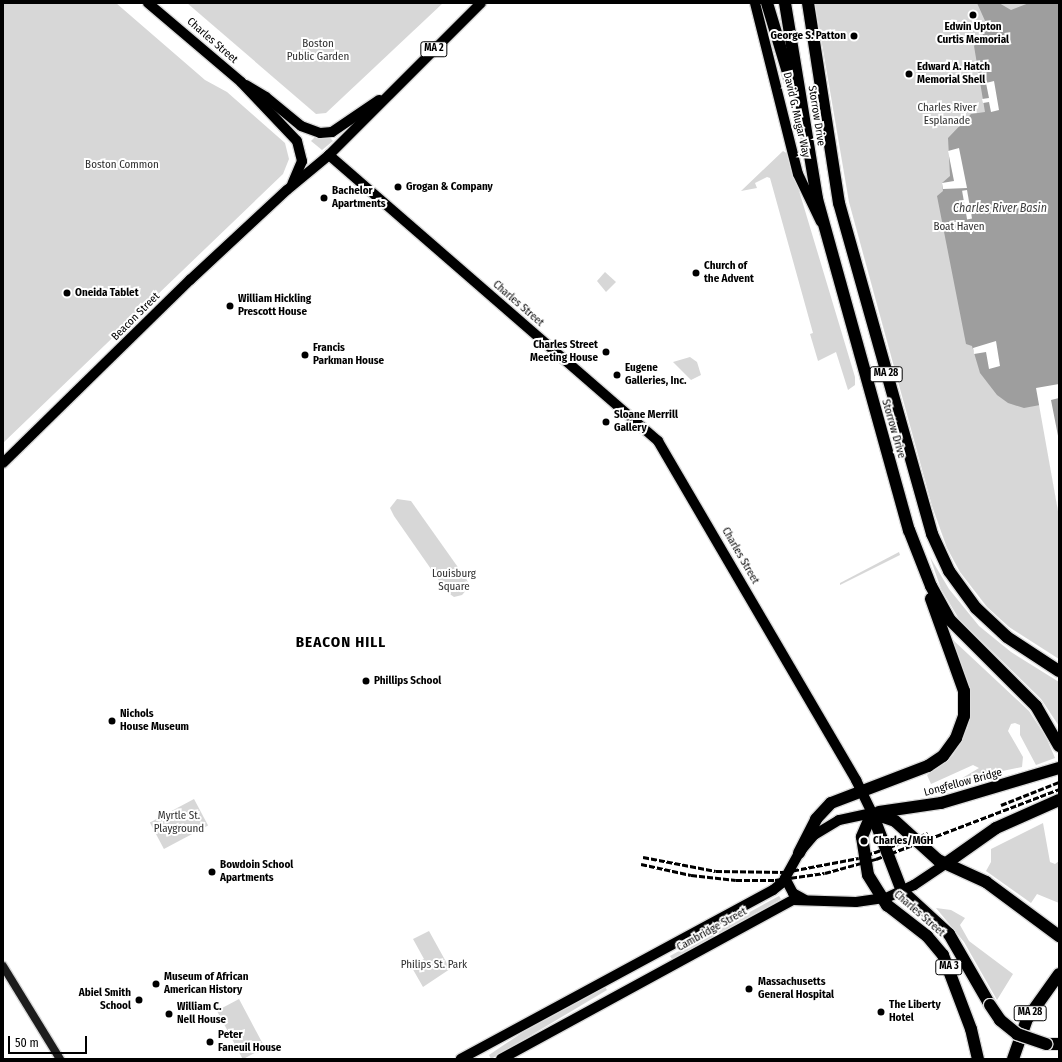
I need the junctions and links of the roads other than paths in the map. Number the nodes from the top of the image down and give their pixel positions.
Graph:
1 (148, 3) edge
2 (481, 3) edge
3 (755, 3) edge
4 (767, 3) edge
5 (785, 3) edge
6 (803, 3) edge
7 (808, 3) edge
8 (811, 25) junction
9 (241, 82) junction
10 (387, 95) junction
11 (803, 119) junction
12 (313, 132) joint
13 (299, 146) joint
14 (329, 156) junction
15 (287, 190) junction
16 (824, 229) junction
17 (3, 463) edge
18 (920, 561) junction
19 (1059, 671) edge
20 (1059, 746) edge
21 (1059, 768) edge
22 (862, 791) junction
23 (1059, 800) edge
24 (872, 813) junction
25 (799, 853) junction
26 (945, 864) junction
27 (785, 878) junction
28 (902, 891) junction
29 (804, 899) junction
30 (881, 899) junction
31 (1059, 936) edge
32 (639, 962) junction
33 (3, 966) edge
34 (1059, 974) edge
35 (645, 980) junction
36 (1059, 1044) edge
37 (60, 1059) edge
38 (461, 1059) edge
39 (501, 1059) edge
40 (978, 1059) edge
41 (1013, 1059) edge

1 - 9 main road, Charles Street / MA 2
2 - 10 main road, Beacon Street / MA 2
3 - 16 main road, David G. Mugar Way / MA 28
4 - 11 highway
5 - 11 highway, Storrow Drive
6 - 8 highway, MA 28
7 - 8 highway, Storrow Drive
8 - 19 highway, Storrow Drive / MA 28
9 - 12 main road, Charles Street / MA 2
9 - 13 main road, Charles Street
10 - 12 main road, Beacon Street / MA 2
10 - 14 main road, Beacon Street
11 - 16 highway, Storrow Drive
13 - 15 main road, Beacon Street
14 - 15 main road, Beacon Street
14 - 22 main road, Charles Street
15 - 17 main road, Beacon Street
16 - 18 highway, Storrow Drive / MA 28
18 - 20 highway, Storrow Drive / MA 28
18 - 22 highway
21 - 24 highway, Longfellow Bridge
22 - 24 main road, Charles Street
22 - 25 highway
23 - 26 highway
24 - 25 main road, Cambridge Street
24 - 26 highway
24 - 28 highway
24 - 30 highway, Charles Street / MA 3
25 - 27 main road, Cambridge Street
26 - 28 main road, Cambridge Street
26 - 31 highway
27 - 29 main road
27 - 32 main road, Cambridge Street
28 - 30 main road, Cambridge Street
28 - 36 highway, bridge
29 - 30 main road, Cambridge Street
29 - 35 main road, Cambridge Street
30 - 40 highway, Charles Street / MA 3
32 - 35 main road
32 - 38 main road, Cambridge Street
33 - 37 main road
34 - 41 highway, MA 28
35 - 39 main road, Cambridge Street

